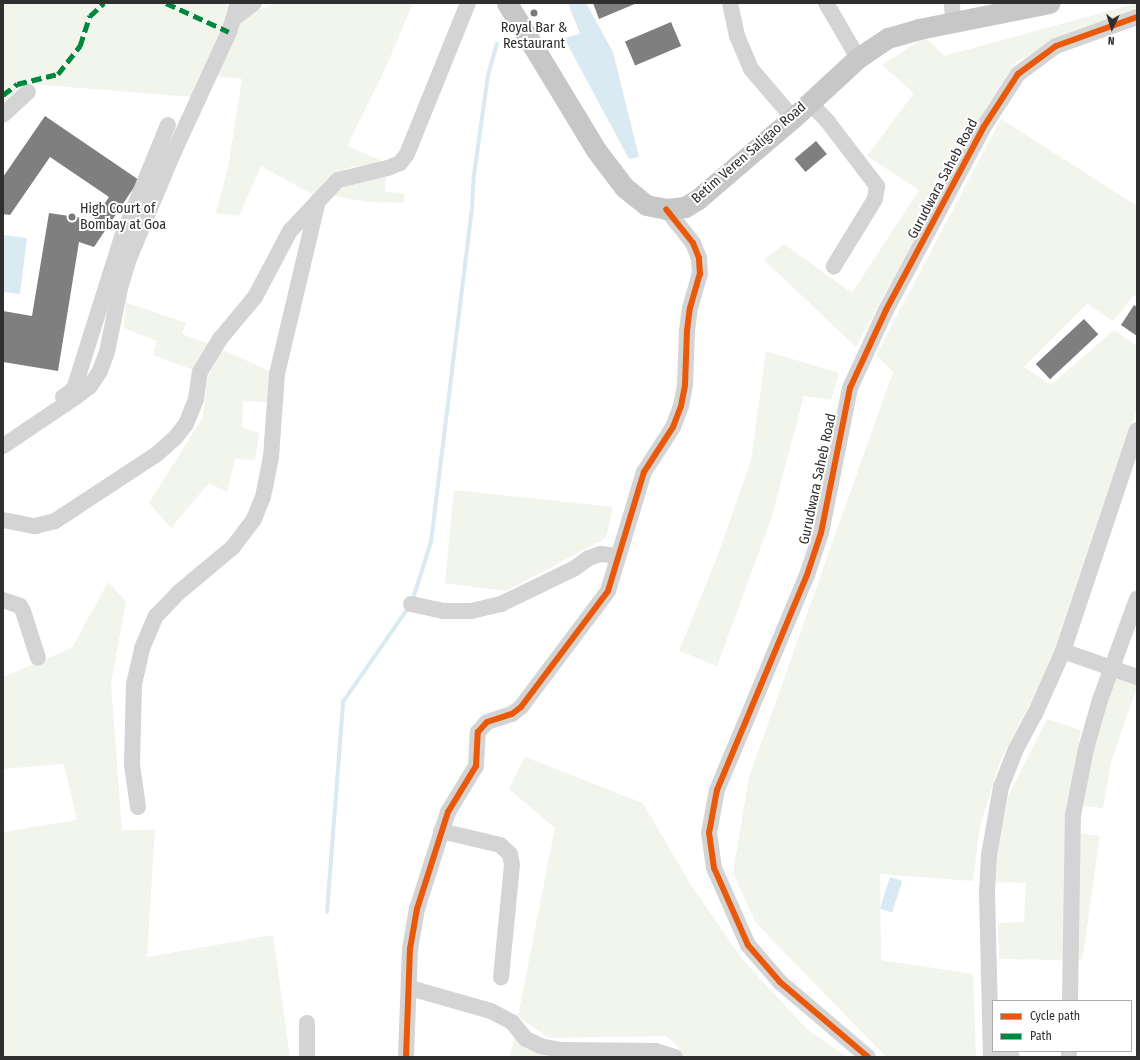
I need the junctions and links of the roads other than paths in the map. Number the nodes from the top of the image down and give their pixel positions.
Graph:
1 (254, 3) edge
2 (468, 3) edge
3 (507, 3) edge
4 (730, 3) edge
5 (826, 3) edge
6 (1049, 3) edge
7 (236, 10) edge
8 (953, 12) edge
9 (1137, 17) edge
10 (858, 58) junction
11 (28, 92) dead end
12 (809, 102) junction
13 (3, 115) edge
14 (793, 118) junction
15 (168, 125) dead end
16 (319, 200) junction
17 (666, 209) junction
18 (834, 266) dead end
19 (1137, 430) edge
20 (3, 439) edge
21 (3, 446) edge
22 (3, 520) edge
23 (618, 556) junction
24 (1137, 599) edge
25 (3, 600) edge
26 (411, 604) dead end
27 (1063, 651) junction
28 (38, 658) dead end
29 (1111, 667) junction
30 (1137, 677) edge
31 (138, 807) dead end
32 (440, 831) junction
33 (501, 977) dead end
34 (410, 988) junction
35 (1070, 1000) edge
36 (307, 1023) dead end
37 (991, 1056) edge
38 (307, 1057) edge
39 (406, 1057) edge
40 (675, 1057) edge
41 (868, 1057) edge
42 (1012, 1057) edge

1 - 7 street
2 - 16 street
3 - 17 main road, Betim Veren Saligao Road
4 - 14 street
5 - 10 street
6 - 8 main road, Betim Veren Saligao Road
7 - 21 street
8 - 10 main road, Betim Veren Saligao Road
9 - 41 street, Gurudwara Saheb Road
10 - 12 main road, Betim Veren Saligao Road
11 - 13 street
12 - 14 main road, Betim Veren Saligao Road
12 - 18 street
14 - 17 main road, Betim Veren Saligao Road
15 - 20 street
16 - 22 street
16 - 31 street
17 - 23 street
19 - 27 street
23 - 26 street
23 - 32 street
24 - 29 street
25 - 28 street
27 - 29 street
27 - 37 street
29 - 30 street
29 - 35 street
32 - 33 street
32 - 34 street
34 - 39 street
34 - 40 street
36 - 38 street
37 - 42 street

